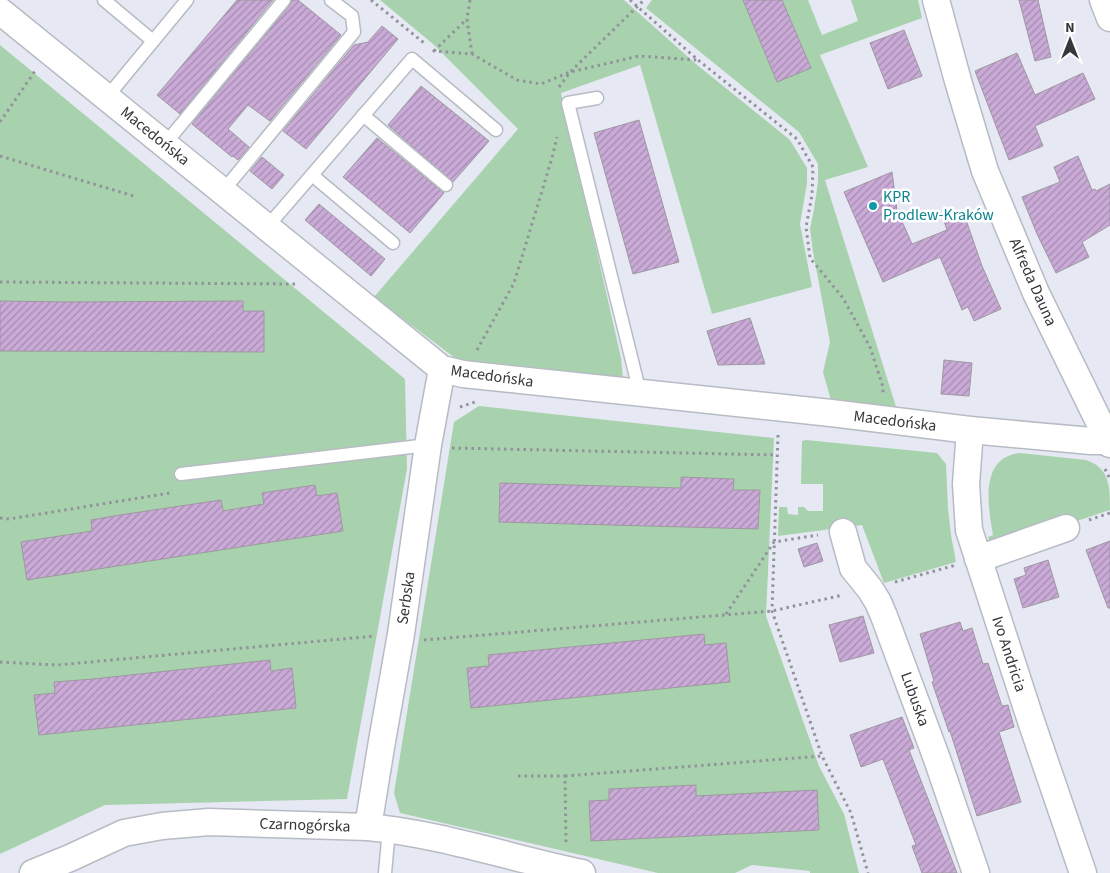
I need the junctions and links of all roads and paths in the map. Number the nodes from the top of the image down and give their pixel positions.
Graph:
1 (104, 0) edge
2 (187, 0) edge
3 (284, 0) edge
4 (331, 0) edge
5 (371, 0) edge
6 (470, 0) edge
7 (630, 0) edge
8 (644, 0) edge
9 (936, 0) edge
10 (1103, 0) edge
11 (638, 7) junction
12 (0, 11) edge
13 (1110, 18) edge
14 (467, 19) junction
15 (153, 41) junction
16 (434, 51) junction
17 (472, 54) junction
18 (412, 59) junction
19 (698, 60) junction
20 (36, 69) dead end
21 (570, 72) junction
22 (558, 89) dead end
23 (107, 97) junction
24 (597, 98) dead end
25 (363, 115) junction
26 (0, 122) edge
27 (556, 129) dead end
28 (496, 130) dead end
29 (165, 144) junction
30 (0, 156) edge
31 (312, 175) junction
32 (446, 185) dead end
33 (223, 191) junction
34 (137, 197) dead end
35 (267, 227) junction
36 (393, 243) dead end
37 (327, 276) junction
38 (0, 282) edge
39 (453, 372) junction
40 (640, 393) junction
41 (475, 402) dead end
42 (456, 413) dead end
43 (884, 420) junction
44 (970, 430) junction
45 (778, 435) dead end
46 (1110, 442) edge
47 (438, 446) junction
48 (777, 455) junction
49 (181, 474) joint
50 (0, 518) edge
51 (1066, 528) dead end
52 (843, 532) joint
53 (774, 542) junction
54 (978, 559) junction
55 (870, 589) junction
56 (772, 611) junction
57 (725, 614) junction
58 (409, 637) junction
59 (0, 662) edge
60 (822, 756) junction
61 (518, 776) dead end
62 (564, 776) junction
63 (379, 828) junction
64 (574, 871) edge
65 (32, 873) edge
66 (385, 873) edge
67 (868, 873) edge
68 (976, 873) edge
69 (1083, 873) edge

1 - 15 lane
2 - 15 lane
3 - 29 lane
4 - 33 lane
5 - 16 path
6 - 14 path
7 - 11 path
8 - 11 path
9 - 46 street, Alfreda Dauna
10 - 13 street
11 - 19 path
11 - 21 path
12 - 23 street, Macedońska
14 - 16 path
14 - 17 path
15 - 23 lane
16 - 17 path
16 - 18 path
17 - 21 path
18 - 25 lane
18 - 28 lane
19 - 21 path
19 - 43 path
20 - 26 path
21 - 22 path
23 - 29 street, Macedońska
24 - 40 lane
25 - 31 lane
25 - 32 lane
27 - 39 path
29 - 33 street, Macedońska
30 - 34 path
31 - 35 lane
31 - 36 lane
33 - 35 street, Macedońska
35 - 37 street, Macedońska
37 - 38 path
37 - 39 street, Macedońska
39 - 40 street, Macedońska
39 - 47 street, Serbska
40 - 43 street, Macedońska
41 - 42 path
43 - 44 street, Macedońska
44 - 46 street, Macedońska
44 - 54 street, Ivo Andricia
45 - 48 path
47 - 48 path
47 - 49 lane
47 - 58 street, Serbska
48 - 53 path
49 - 50 path
51 - 54 street
52 - 53 path
52 - 55 street, Lubuska
53 - 56 path
53 - 57 path
54 - 55 path
54 - 69 street, Ivo Andricia
55 - 56 path
55 - 68 street, Lubuska
56 - 57 path
56 - 60 path
57 - 58 path
58 - 59 path
58 - 63 street, Serbska
60 - 62 path
60 - 67 path
61 - 62 path
62 - 64 path
63 - 64 street, Czarnogórska
63 - 65 street, Czarnogórska
63 - 66 lane

